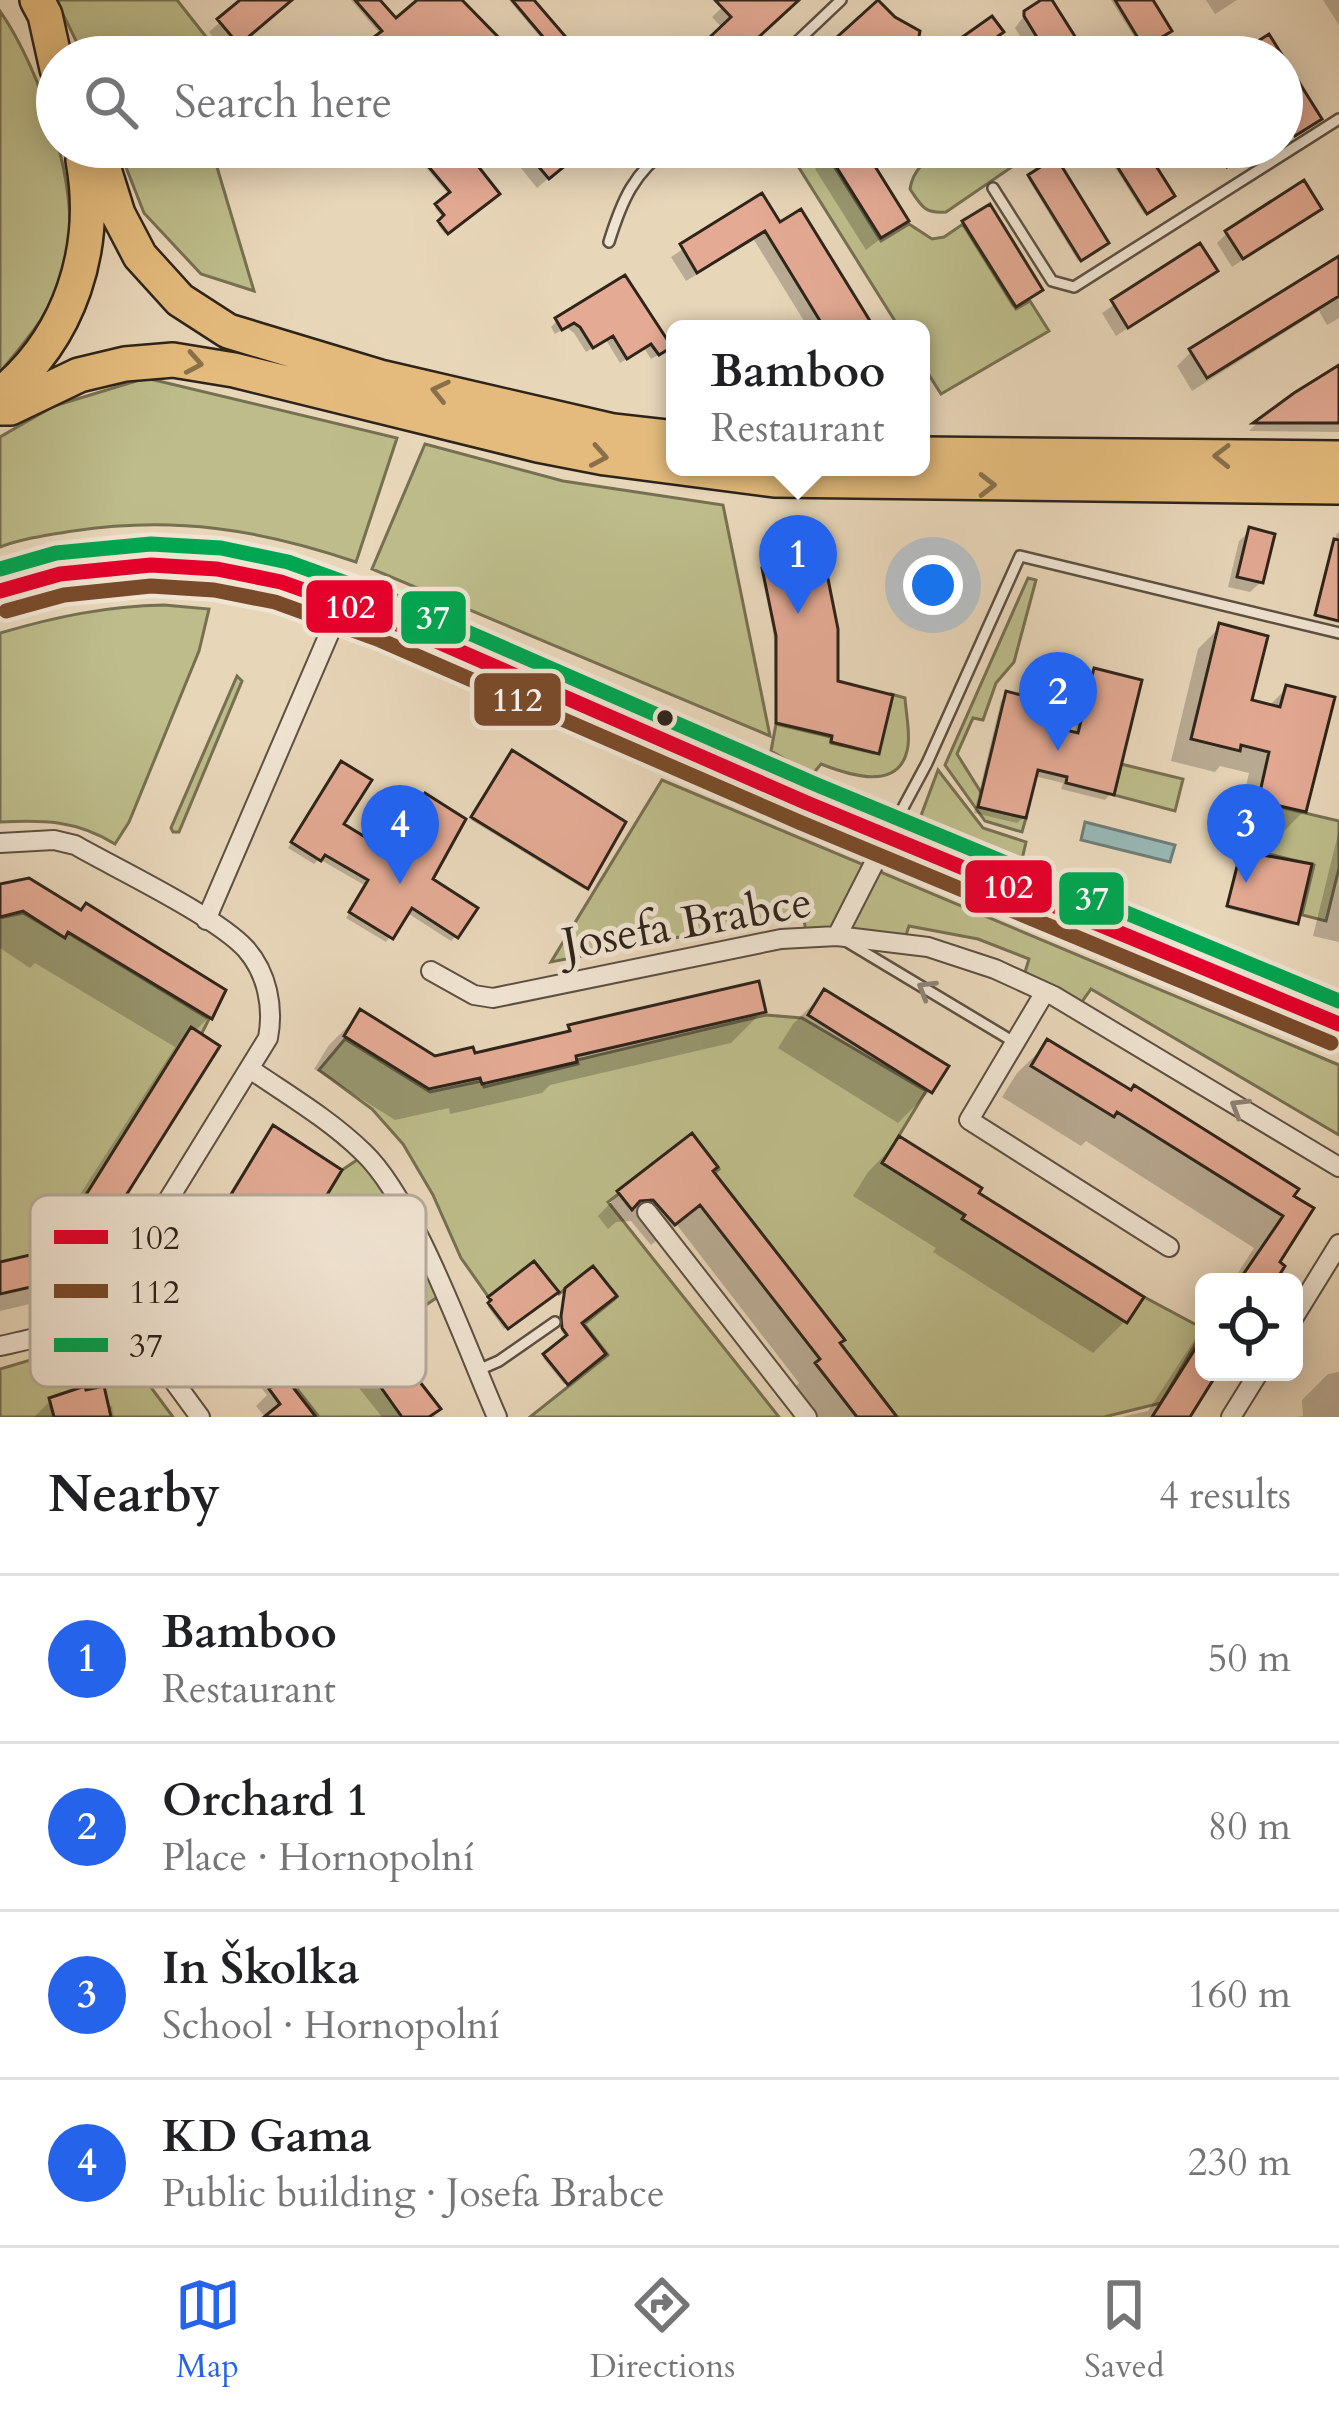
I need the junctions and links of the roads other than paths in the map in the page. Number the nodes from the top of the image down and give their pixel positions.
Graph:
1 (16, 0) edge
2 (37, 0) edge
3 (841, 0) edge
4 (40, 36) edge
5 (50, 36) edge
6 (803, 36) edge
7 (1339, 119) edge
8 (1303, 142) edge
9 (83, 168) edge
10 (104, 168) edge
11 (643, 168) edge
12 (1262, 168) edge
13 (993, 188) dead end
14 (609, 242) dead end
15 (373, 390) junction
16 (0, 394) edge
17 (0, 408) edge
18 (492, 418) junction
19 (666, 438) edge
20 (930, 454) edge
21 (1339, 458) edge
22 (666, 466) edge
23 (743, 476) edge
24 (1339, 487) edge
25 (0, 591) edge
26 (342, 604) junction
27 (1339, 633) edge
28 (887, 836) junction
29 (0, 843) edge
30 (206, 920) junction
31 (838, 936) junction
32 (431, 970) dead end
33 (1046, 992) junction
34 (1339, 1024) edge
35 (1014, 1042) junction
36 (250, 1069) junction
37 (1339, 1167) edge
38 (173, 1195) edge
39 (395, 1195) edge
40 (647, 1212) dead end
41 (1339, 1244) edge
42 (1169, 1247) dead end
43 (426, 1262) edge
44 (1303, 1302) edge
45 (555, 1322) dead end
46 (30, 1339) edge
47 (0, 1346) edge
48 (476, 1370) junction
49 (1253, 1381) edge
50 (178, 1387) edge
51 (200, 1417) edge
52 (497, 1417) edge
53 (807, 1417) edge
54 (1231, 1417) edge

1 - 4 highway
2 - 5 highway
3 - 6 lane
7 - 8 lane
9 - 16 highway
10 - 15 highway
11 - 14 lane
12 - 13 lane
17 -> 15 highway
15 - 18 highway
18 - 19 highway
18 -> 22 highway
21 -> 20 highway
23 -> 24 highway
25 - 26 street
26 - 28 street
26 - 30 street
27 - 28 lane
28 - 31 street
28 - 34 street
29 - 30 street
30 - 36 street
31 - 32 street, Josefa Brabce
31 - 33 street, Josefa Brabce
35 -> 31 lane
33 - 35 street
37 -> 33 street, Josefa Brabce
35 - 42 street
36 - 38 street
36 - 39 street
40 - 53 street
41 - 44 street
43 - 48 street
45 - 48 lane
46 - 47 street
48 - 52 street
49 - 54 street
50 - 51 street

